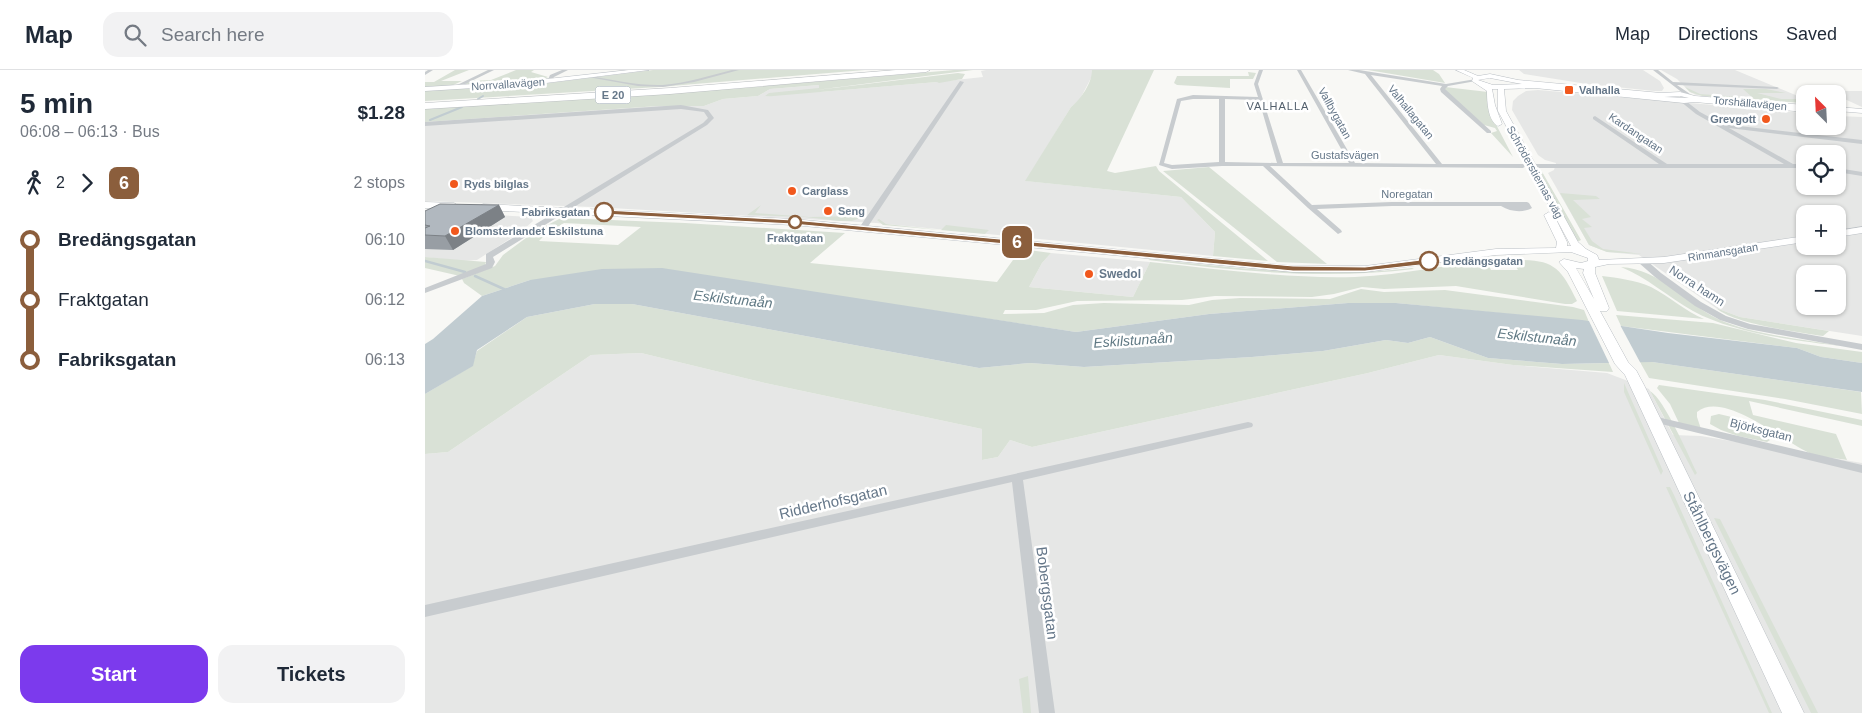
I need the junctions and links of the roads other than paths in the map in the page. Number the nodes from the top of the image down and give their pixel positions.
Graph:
1 (431, 70) edge
2 (492, 70) edge
3 (566, 70) edge
4 (646, 70) edge
5 (737, 70) edge
6 (890, 70) edge
7 (926, 70) edge
8 (1261, 70) edge
9 (1299, 70) edge
10 (1349, 70) edge
11 (1459, 70) edge
12 (1473, 70) edge
13 (1655, 70) edge
14 (629, 71) edge
15 (1366, 72) junction
16 (425, 74) edge
17 (590, 77) junction
18 (1491, 77) junction
19 (804, 79) junction
20 (1476, 79) junction
21 (549, 81) junction
22 (962, 82) dead end
23 (1462, 83) junction
24 (1513, 83) junction
25 (1446, 85) junction
26 (1484, 86) junction
27 (455, 87) junction
28 (1501, 88) junction
29 (1777, 88) dead end
30 (425, 89) edge
31 (1673, 92) junction
32 (1222, 98) junction
33 (1260, 99) junction
34 (1690, 100) junction
35 (425, 105) edge
36 (1796, 107) edge
37 (1846, 111) edge
38 (1862, 112) edge
39 (1595, 118) dead end
40 (425, 124) edge
41 (1723, 126) junction
42 (1489, 132) dead end
43 (1505, 135) dead end
44 (1862, 142) edge
45 (1521, 162) junction
46 (1222, 164) junction
47 (1265, 165) junction
48 (1281, 165) junction
49 (1353, 165) junction
50 (1440, 165) junction
51 (1534, 166) junction
52 (1666, 166) junction
53 (1793, 166) joint
54 (1846, 171) edge
55 (1862, 174) edge
56 (1503, 204) dead end
57 (425, 205) edge
58 (1311, 207) junction
59 (563, 211) junction
60 (863, 228) junction
61 (1862, 230) edge
62 (1338, 232) dead end
63 (1846, 233) edge
64 (1796, 240) edge
65 (1560, 255) junction
66 (1589, 258) junction
67 (1641, 261) junction
68 (425, 291) edge
69 (1603, 317) junction
70 (1862, 347) edge
71 (1653, 419) junction
72 (1248, 425) dead end
73 (1862, 469) edge
74 (1017, 478) junction
75 (425, 611) edge
76 (1047, 713) edge
77 (1793, 713) edge

1 - 16 street
2 - 27 street
3 - 21 street
4 - 14 street, Norrvallavägen
5 - 17 street, Norrvallavägen
6 - 19 highway, E 20
7 - 19 highway, E 20
8 - 33 street
9 - 49 street, Vallbygatan
10 - 15 street
11 - 20 street
12 - 18 street
13 - 31 street
14 - 17 street, Norrvallavägen
15 - 25 street
15 - 50 street, Valhallagatan
17 - 21 street, Norrvallavägen
18 - 20 street
18 - 24 street
19 - 35 highway, E 20
20 - 23 street
20 - 26 street
21 - 27 street, Norrvallavägen
22 - 60 street
23 - 25 street
23 - 26 street
24 - 28 street
24 - 31 street
25 - 42 street, Schröderstiernas väg
26 - 28 street
26 - 43 street, Schröderstiernas väg
27 - 30 street, Norrvallavägen
28 - 51 street, Schröderstiernas väg
29 - 31 street
31 - 34 street, Torshällavägen
32 - 33 street
32 - 46 street
32 - 46 street, Gustafsvägen
33 - 48 street
34 - 36 street, Torshällavägen
34 - 41 street
37 - 38 street
39 - 52 street, Kardangatan
40 - 59 street
41 - 44 street
41 - 53 street
45 - 50 street, Gustafsvägen
45 - 51 street
45 - 65 street, Schröderstiernas väg
46 - 47 street, Gustafsvägen
47 - 48 street, Gustafsvägen
47 - 58 street
48 - 49 street, Gustafsvägen
49 - 50 street, Gustafsvägen
51 - 52 street
51 - 66 street, Schröderstiernas väg
52 - 53 street
54 - 55 street
56 - 58 street, Noregatan
57 - 59 street
58 - 62 street
59 - 60 street
59 - 68 street
60 - 65 street
61 - 63 street
64 - 67 street, Rinmansgatan
65 - 66 street
65 - 66 street
65 - 69 street, Ståhlbergsvägen
66 - 67 street, Rinmansgatan
66 - 69 street, Ståhlbergsvägen
67 - 70 street, Norra hamn
69 - 71 street, Ståhlbergsvägen
71 - 73 street, Björksgatan
71 - 77 street, Ståhlbergsvägen
72 - 74 street, Ridderhofsgatan
74 - 75 street, Ridderhofsgatan
74 - 76 street, Bobergsgatan

